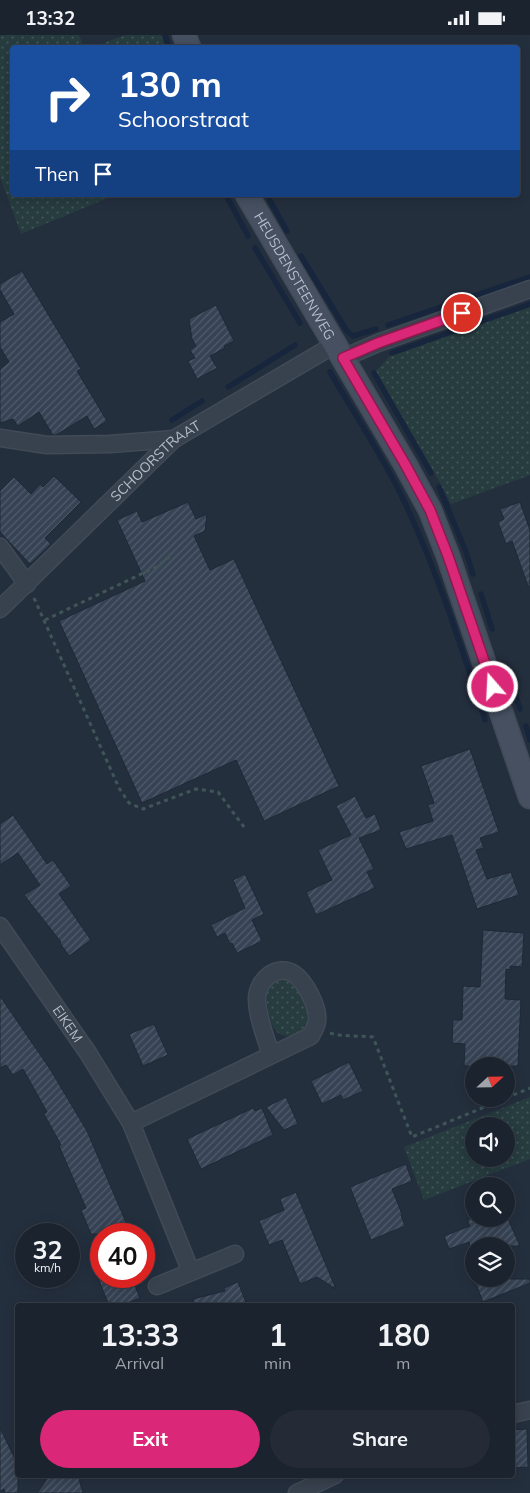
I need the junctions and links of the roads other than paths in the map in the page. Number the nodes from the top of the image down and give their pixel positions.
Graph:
1 (248, 197) edge
2 (530, 289) edge
3 (338, 351) junction
4 (0, 438) edge
5 (174, 439) junction
6 (0, 547) edge
7 (26, 584) junction
8 (0, 609) edge
9 (530, 797) edge
10 (0, 926) edge
11 (271, 1055) junction
12 (131, 1123) junction
13 (235, 1254) dead end
14 (191, 1272) junction
15 (157, 1286) dead end
16 (530, 1410) edge
17 (515, 1413) edge
18 (329, 1478) edge
19 (297, 1493) edge

1 - 3 street, HEUSDENSTEENWEG
2 - 3 street, SCHOORSTRAAT
3 - 5 street, SCHOORSTRAAT
3 - 9 street, HEUSDENSTEENWEG
4 - 5 street
5 - 7 street, SCHOORSTRAAT
6 - 7 street
7 - 8 street, SCHOORSTRAAT
10 - 12 street, EIKEM
11 - 11 street
11 - 12 street
12 - 14 street, EIKEM
13 - 14 street
14 - 15 street
16 - 17 street
18 - 19 street

